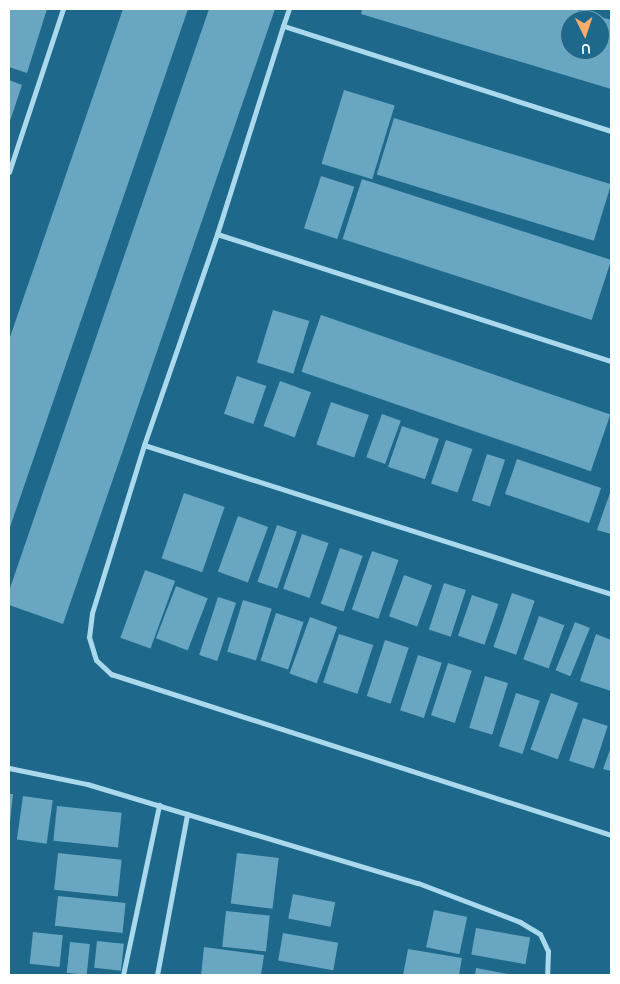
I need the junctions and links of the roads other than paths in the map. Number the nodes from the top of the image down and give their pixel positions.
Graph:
1 (63, 9) edge
2 (289, 9) edge
3 (283, 26) junction
4 (611, 131) edge
5 (9, 172) edge
6 (217, 234) junction
7 (611, 361) edge
8 (144, 445) junction
9 (611, 594) edge
10 (9, 768) edge
11 (159, 806) junction
12 (188, 814) junction
13 (611, 835) edge
14 (123, 975) edge
15 (157, 975) edge
16 (547, 975) edge

1 - 5 street
2 - 3 street
3 - 4 street
3 - 6 street
6 - 7 street
6 - 8 street
8 - 9 street
8 - 13 street
10 - 11 street
11 - 12 street
11 - 14 street
12 - 15 street
12 - 16 street

